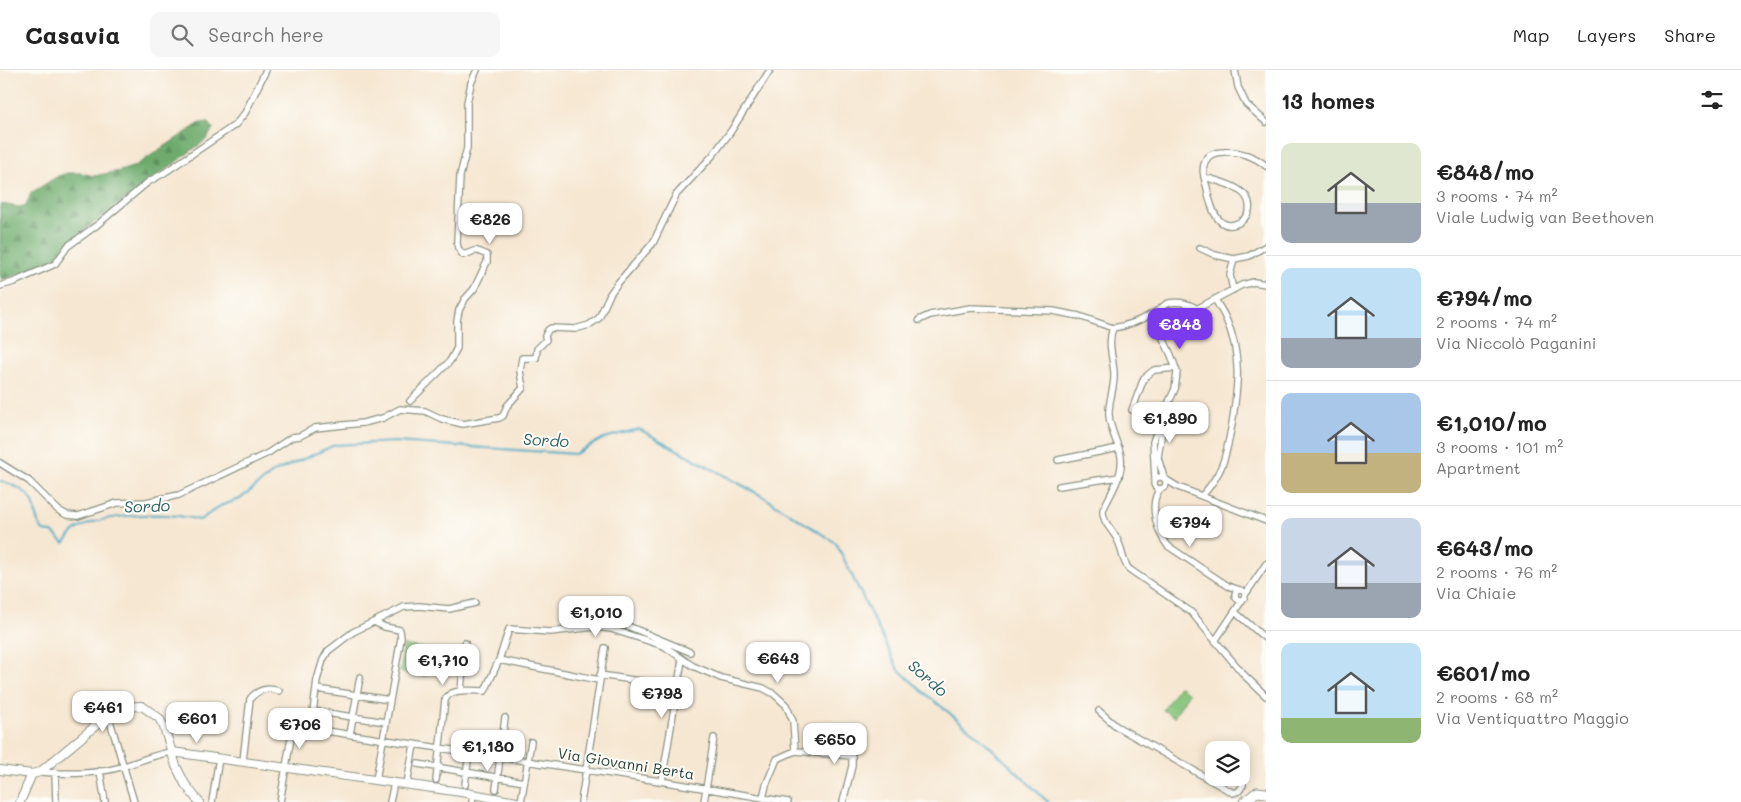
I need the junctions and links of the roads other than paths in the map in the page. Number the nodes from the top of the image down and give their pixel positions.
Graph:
1 (266, 70) edge
2 (477, 70) edge
3 (770, 70) edge
4 (1235, 70) edge
5 (1266, 122) edge
6 (1266, 166) edge
7 (1204, 177) junction
8 (1266, 246) edge
9 (1200, 248) dead end
10 (1234, 259) junction
11 (1266, 284) edge
12 (0, 286) edge
13 (1233, 290) junction
14 (1215, 299) junction
15 (1196, 308) junction
16 (919, 320) dead end
17 (1113, 328) junction
18 (1176, 368) junction
19 (410, 401) dead end
20 (1132, 410) dead end
21 (1165, 414) junction
22 (1118, 448) junction
23 (1058, 460) dead end
24 (0, 464) edge
25 (1119, 477) junction
26 (1155, 478) junction
27 (1164, 479) junction
28 (1059, 486) dead end
29 (1178, 487) junction
30 (1162, 489) junction
31 (1202, 496) junction
32 (1266, 520) edge
33 (1266, 564) edge
34 (1241, 595) junction
35 (475, 603) dead end
36 (1234, 612) junction
37 (374, 622) junction
38 (579, 628) junction
39 (1266, 639) edge
40 (1215, 641) junction
41 (465, 643) dead end
42 (604, 648) dead end
43 (690, 652) dead end
44 (499, 660) junction
45 (682, 660) junction
46 (599, 677) junction
47 (360, 678) dead end
48 (646, 682) dead end
49 (316, 689) junction
50 (279, 691) dead end
51 (461, 691) junction
52 (357, 695) junction
53 (1266, 696) edge
54 (390, 700) junction
55 (313, 711) junction
56 (1099, 711) dead end
57 (108, 714) junction
58 (353, 717) junction
59 (505, 718) dead end
60 (386, 722) junction
61 (311, 729) junction
62 (350, 734) junction
63 (714, 738) dead end
64 (383, 740) junction
65 (531, 742) dead end
66 (414, 745) junction
67 (440, 749) junction
68 (795, 751) junction
69 (172, 752) junction
70 (469, 753) junction
71 (500, 757) junction
72 (219, 758) junction
73 (243, 761) junction
74 (528, 762) junction
75 (418, 764) dead end
76 (124, 766) junction
77 (437, 767) junction
78 (286, 768) junction
79 (586, 769) junction
80 (0, 770) edge
81 (100, 771) junction
82 (55, 772) junction
83 (467, 772) junction
84 (36, 773) junction
85 (497, 777) junction
86 (1205, 777) edge
87 (376, 780) junction
88 (436, 780) dead end
89 (662, 781) junction
90 (524, 782) junction
91 (394, 783) junction
92 (407, 784) junction
93 (465, 785) dead end
94 (1221, 786) edge
95 (1242, 786) edge
96 (496, 789) dead end
97 (706, 789) junction
98 (1266, 792) edge
99 (473, 798) edge
100 (763, 800) edge
101 (1248, 801) edge
102 (20, 802) edge
103 (56, 802) edge
104 (105, 802) edge
105 (134, 802) edge
106 (199, 802) edge
107 (212, 802) edge
108 (280, 802) edge
109 (390, 802) edge
110 (517, 802) edge
111 (521, 802) edge
112 (581, 802) edge
113 (704, 802) edge
114 (788, 802) edge
115 (843, 802) edge

1 - 12 street
2 - 19 street
3 - 24 street
4 - 5 street
6 - 7 street
7 - 7 street
8 - 10 street
9 - 10 street
10 - 13 street
11 - 13 street
13 - 14 street
14 - 15 street
14 - 31 street
15 - 17 street
15 - 18 street
16 - 17 street
17 - 22 street
18 - 20 street
18 - 21 street
21 - 26 street
21 - 27 street
22 - 23 street
22 - 25 street
25 - 28 street
25 - 40 street
26 - 27 street
26 - 30 street
27 - 29 street
27 - 30 street
29 - 30 street
29 - 31 street
30 - 34 street
31 - 32 street
33 - 34 street
34 - 36 street
35 - 37 street
36 - 39 street
36 - 40 street
37 - 49 street
37 - 54 street
38 - 43 street
38 - 44 street
38 - 45 street
40 - 53 street
41 - 51 street
42 - 46 street
44 - 46 street
44 - 51 street
45 - 68 street
45 - 89 street
46 - 48 street
46 - 79 street
47 - 52 street
49 - 52 street
49 - 55 street
50 - 73 street
51 - 67 street
52 - 54 street
52 - 58 street
54 - 60 street
55 - 58 street
55 - 61 street
56 - 86 street
57 - 69 main road
57 - 76 street
57 - 84 main road
58 - 60 street
58 - 62 street
59 - 71 street
60 - 64 street
61 - 62 street, Via Giovanni Berta
61 - 78 street, Via Giovanni Berta
62 - 64 street, Via Giovanni Berta
63 - 97 street
64 - 66 street, Via Giovanni Berta
64 - 87 street
65 - 74 street
66 - 67 street, Via Giovanni Berta
66 - 92 street
67 - 70 street, Via Giovanni Berta
67 - 77 street
68 - 100 street
68 - 115 street
69 - 72 main road
69 - 76 street
69 - 106 main road
70 - 71 street, Via Giovanni Berta
70 - 83 street
71 - 74 street, Via Giovanni Berta
71 - 85 street
72 - 73 main road
72 - 107 street
73 - 78 main road
74 - 79 street, Via Giovanni Berta
74 - 90 street
75 - 77 street
76 - 81 street
76 - 105 street
77 - 83 street
77 - 88 street
78 - 87 main road
78 - 108 street
79 - 89 street, Via Giovanni Berta
79 - 112 street
80 - 84 main road
81 - 82 street
81 - 104 street
82 - 84 street
82 - 103 street
83 - 85 street
83 - 93 street
84 - 102 main road
85 - 90 street
85 - 96 street
87 - 91 main road
89 - 97 street, Via Giovanni Berta
90 - 111 street
91 - 92 main road
91 - 109 street
92 - 99 main road
94 - 95 street
97 - 100 street, Via Giovanni Berta
97 - 113 street
98 - 101 main road
99 - 110 main road
100 - 114 street, Via Giovanni Berta

